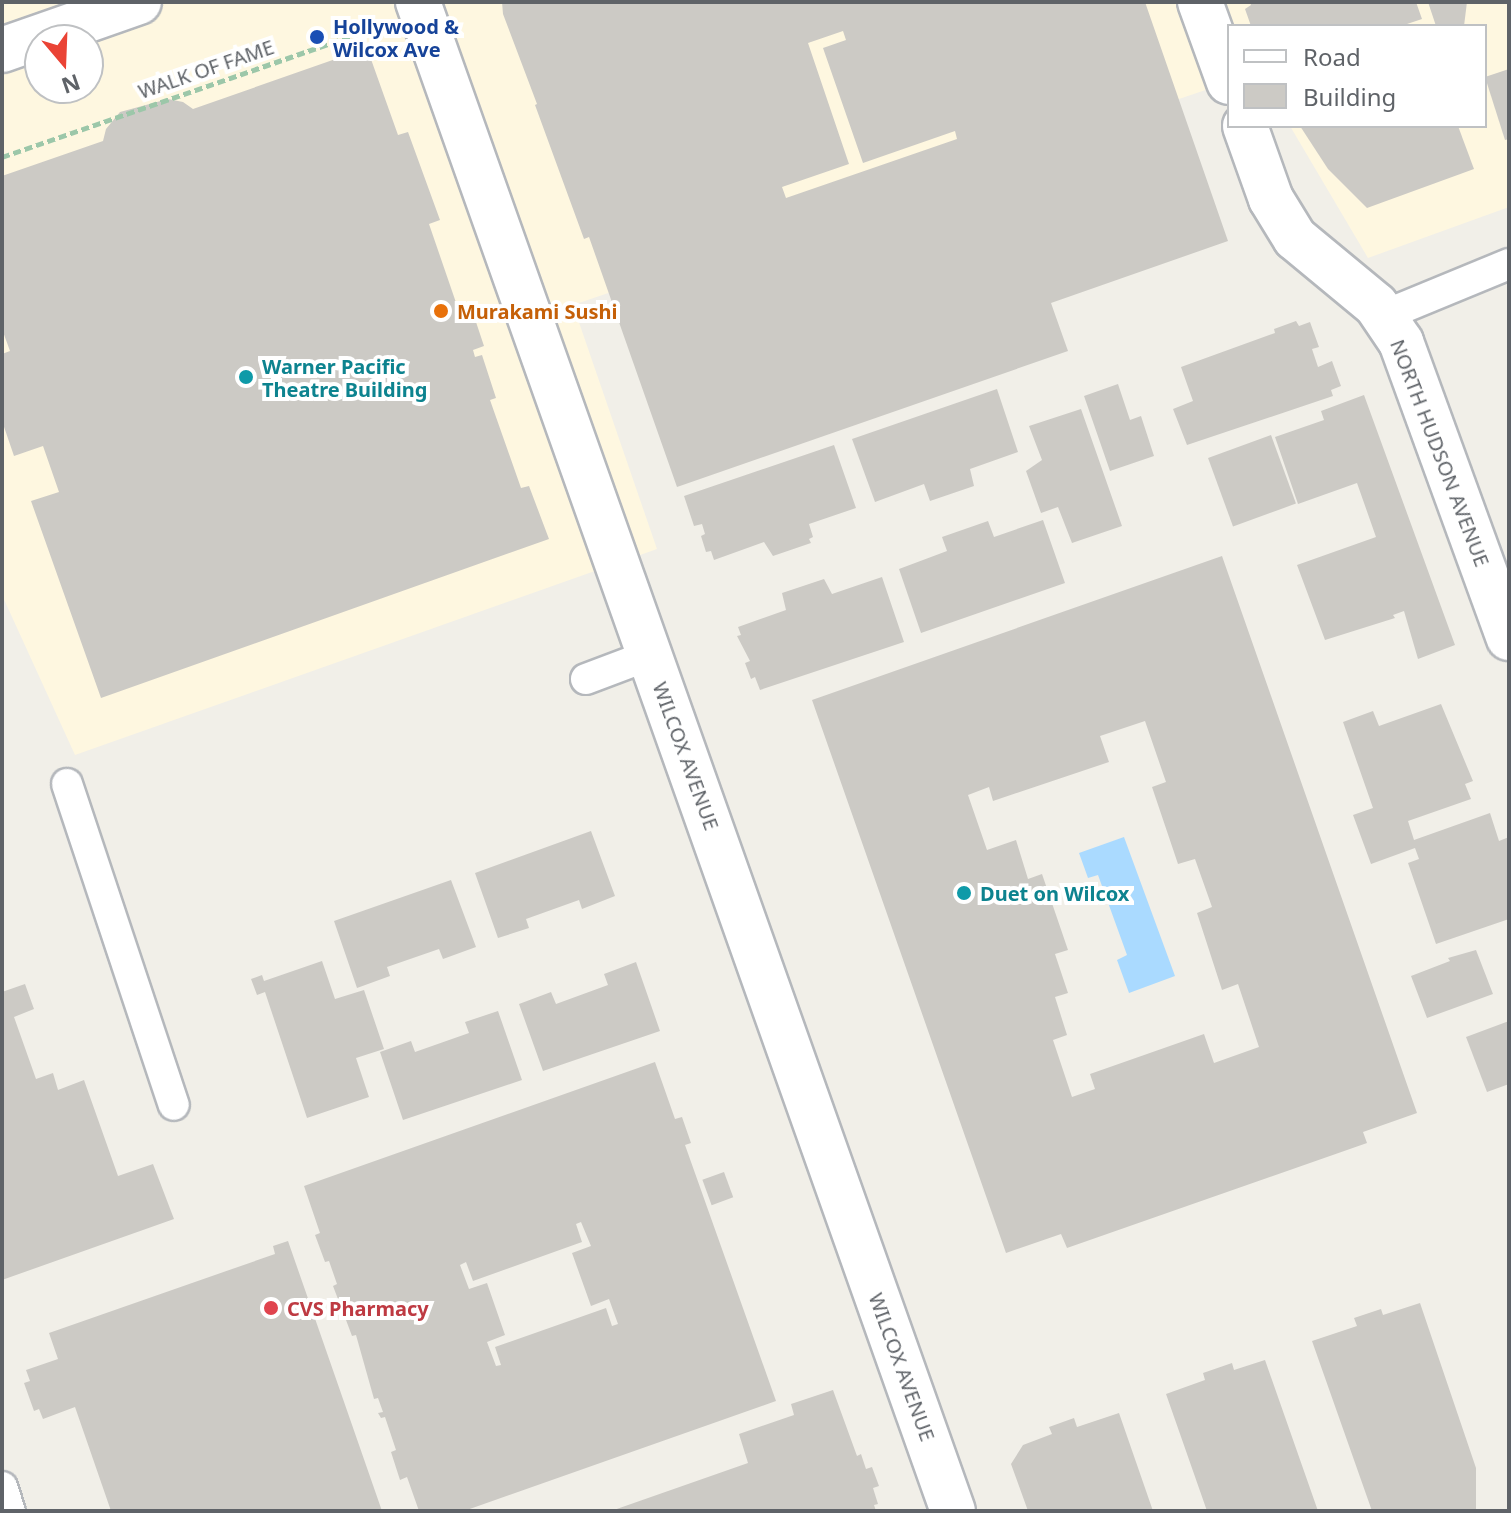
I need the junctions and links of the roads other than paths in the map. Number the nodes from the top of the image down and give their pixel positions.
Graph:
1 (139, 2) edge
2 (418, 2) edge
3 (1200, 2) edge
4 (2, 50) edge
5 (1227, 76) edge
6 (1246, 128) edge
7 (1509, 264) edge
8 (1383, 316) junction
9 (1509, 638) edge
10 (650, 655) junction
11 (586, 679) dead end
12 (67, 784) dead end
13 (174, 1105) dead end
14 (2, 1487) edge
15 (10, 1511) edge
16 (953, 1511) edge

1 - 4 street
2 - 10 street, WILCOX AVENUE
3 - 5 street
6 - 8 street, NORTH HUDSON AVENUE
7 - 8 lane
8 - 9 street, NORTH HUDSON AVENUE
10 - 11 lane
10 - 16 street, WILCOX AVENUE
12 - 13 lane
14 - 15 lane

